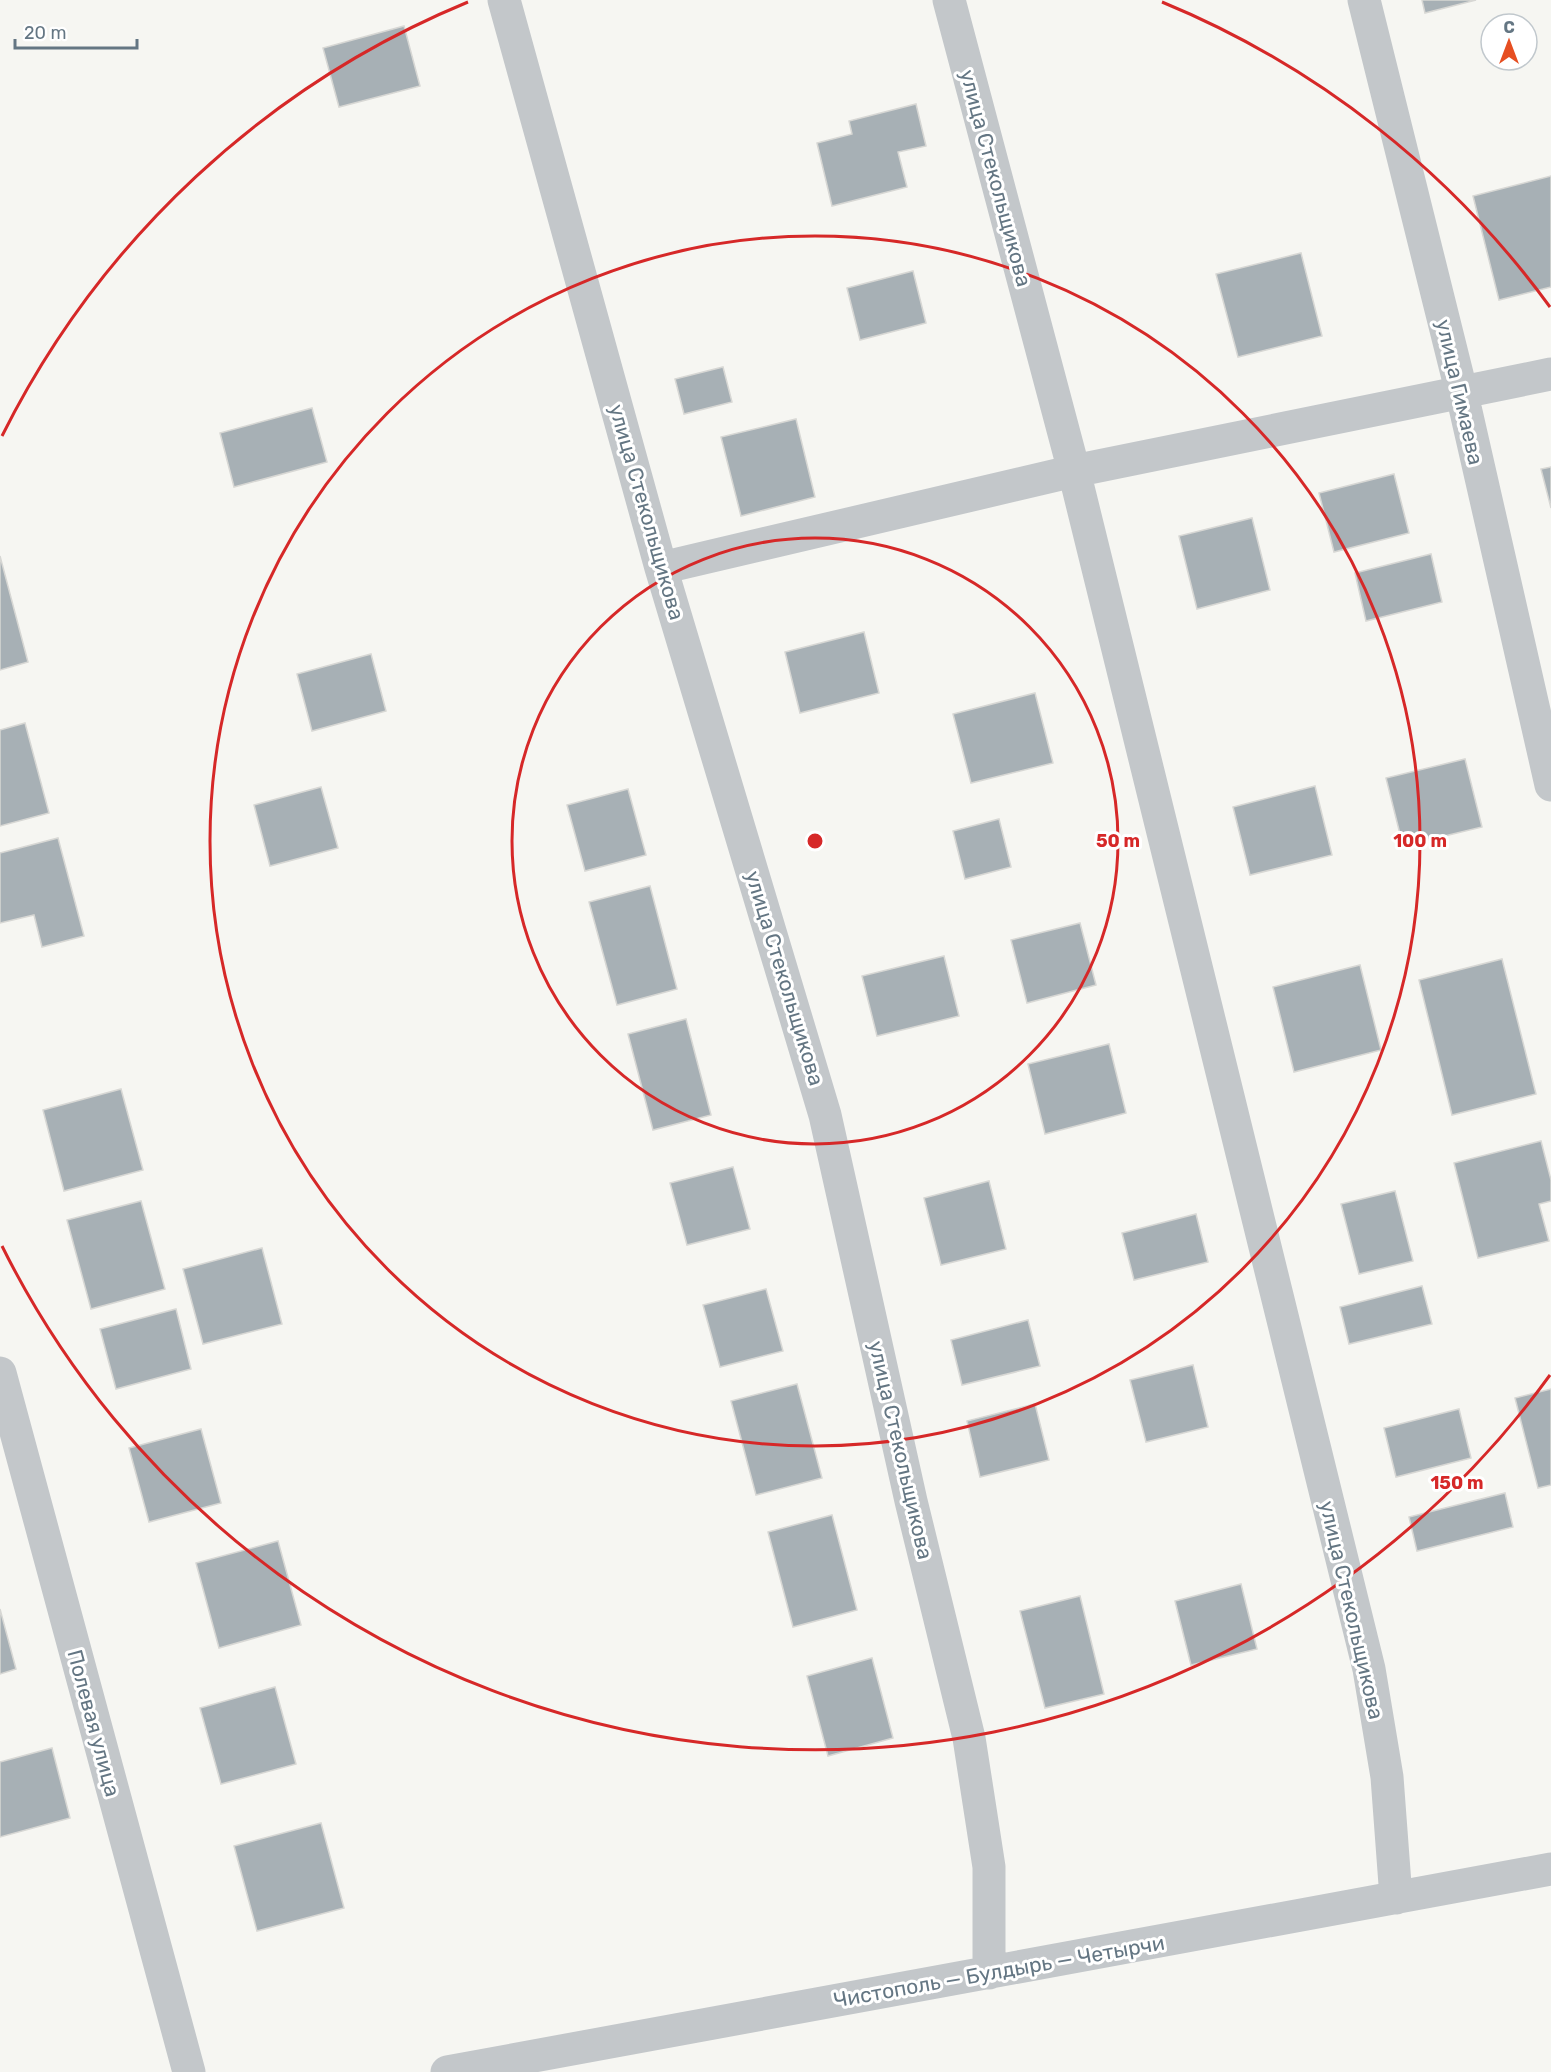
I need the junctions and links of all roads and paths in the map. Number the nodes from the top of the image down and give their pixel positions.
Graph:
1 (504, 0) edge
2 (949, 0) edge
3 (1364, 0) edge
4 (1551, 374) edge
5 (1462, 394) junction
6 (1074, 471) junction
7 (661, 568) junction
8 (1551, 785) edge
9 (0, 1373) edge
10 (1551, 1869) edge
11 (1396, 1898) junction
12 (989, 1972) junction
13 (189, 2072) edge
14 (447, 2072) edge

1 - 7 street, улица Стекольщикова
2 - 6 street, улица Стекольщикова
3 - 5 street, улица Гимаева
4 - 5 street
5 - 6 street
5 - 8 street, улица Гимаева
6 - 7 street
6 - 11 street, улица Стекольщикова
7 - 12 street, улица Стекольщикова
9 - 13 street, Полевая улица
10 - 11 street, Чистополь — Булдырь — Четырчи
11 - 12 street, Чистополь — Булдырь — Четырчи
12 - 14 street, Чистополь — Булдырь — Четырчи

